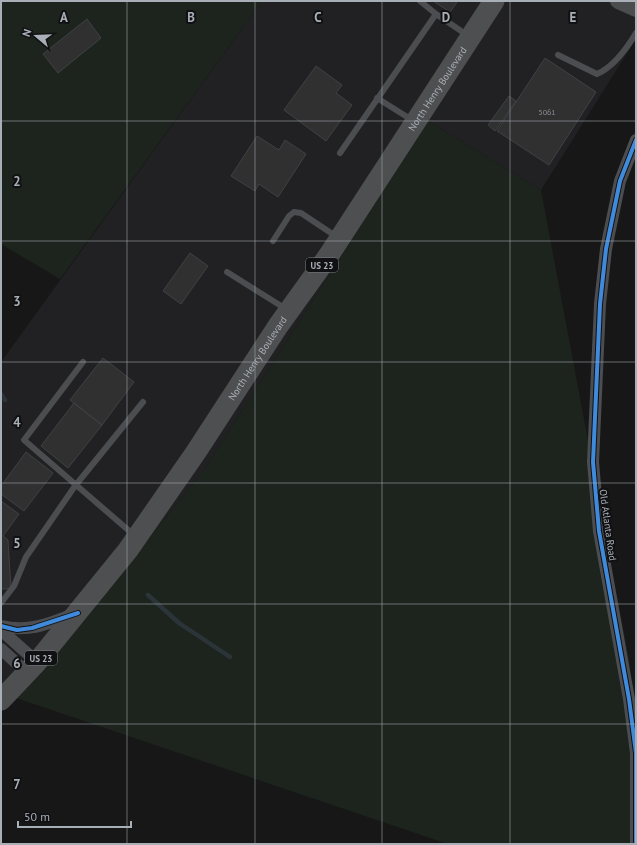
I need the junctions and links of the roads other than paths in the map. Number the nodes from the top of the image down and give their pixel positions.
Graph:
1 (420, 1) edge
2 (494, 1) edge
3 (436, 14) junction
4 (636, 33) edge
5 (470, 37) junction
6 (558, 55) dead end
7 (377, 98) junction
8 (415, 122) junction
9 (636, 140) edge
10 (340, 153) dead end
11 (340, 238) junction
12 (274, 241) dead end
13 (227, 272) dead end
14 (289, 311) junction
15 (83, 362) dead end
16 (143, 402) dead end
17 (76, 486) junction
18 (137, 537) junction
19 (1, 603) edge
20 (78, 613) junction
21 (1, 626) edge
22 (1, 630) edge
23 (1, 649) edge
24 (32, 668) junction
25 (1, 700) edge
26 (636, 844) edge

1 - 3 lane
2 - 5 highway, North Henry Boulevard / US 23
3 - 5 lane
3 - 7 lane
4 - 6 lane
5 - 8 highway, North Henry Boulevard / US 23
7 - 8 lane
7 - 10 lane
8 - 11 highway, North Henry Boulevard / US 23
9 - 26 street, Old Atlanta Road
11 - 12 lane
11 - 14 highway, North Henry Boulevard / US 23
13 - 14 lane
14 - 18 highway, North Henry Boulevard / US 23
15 - 17 lane
16 - 17 lane
17 - 18 lane
17 - 19 lane
18 - 20 highway, North Henry Boulevard / US 23
20 - 21 street
20 - 24 highway, North Henry Boulevard / US 23
22 - 24 street
23 - 24 street
24 - 25 highway, North Henry Boulevard / US 23

